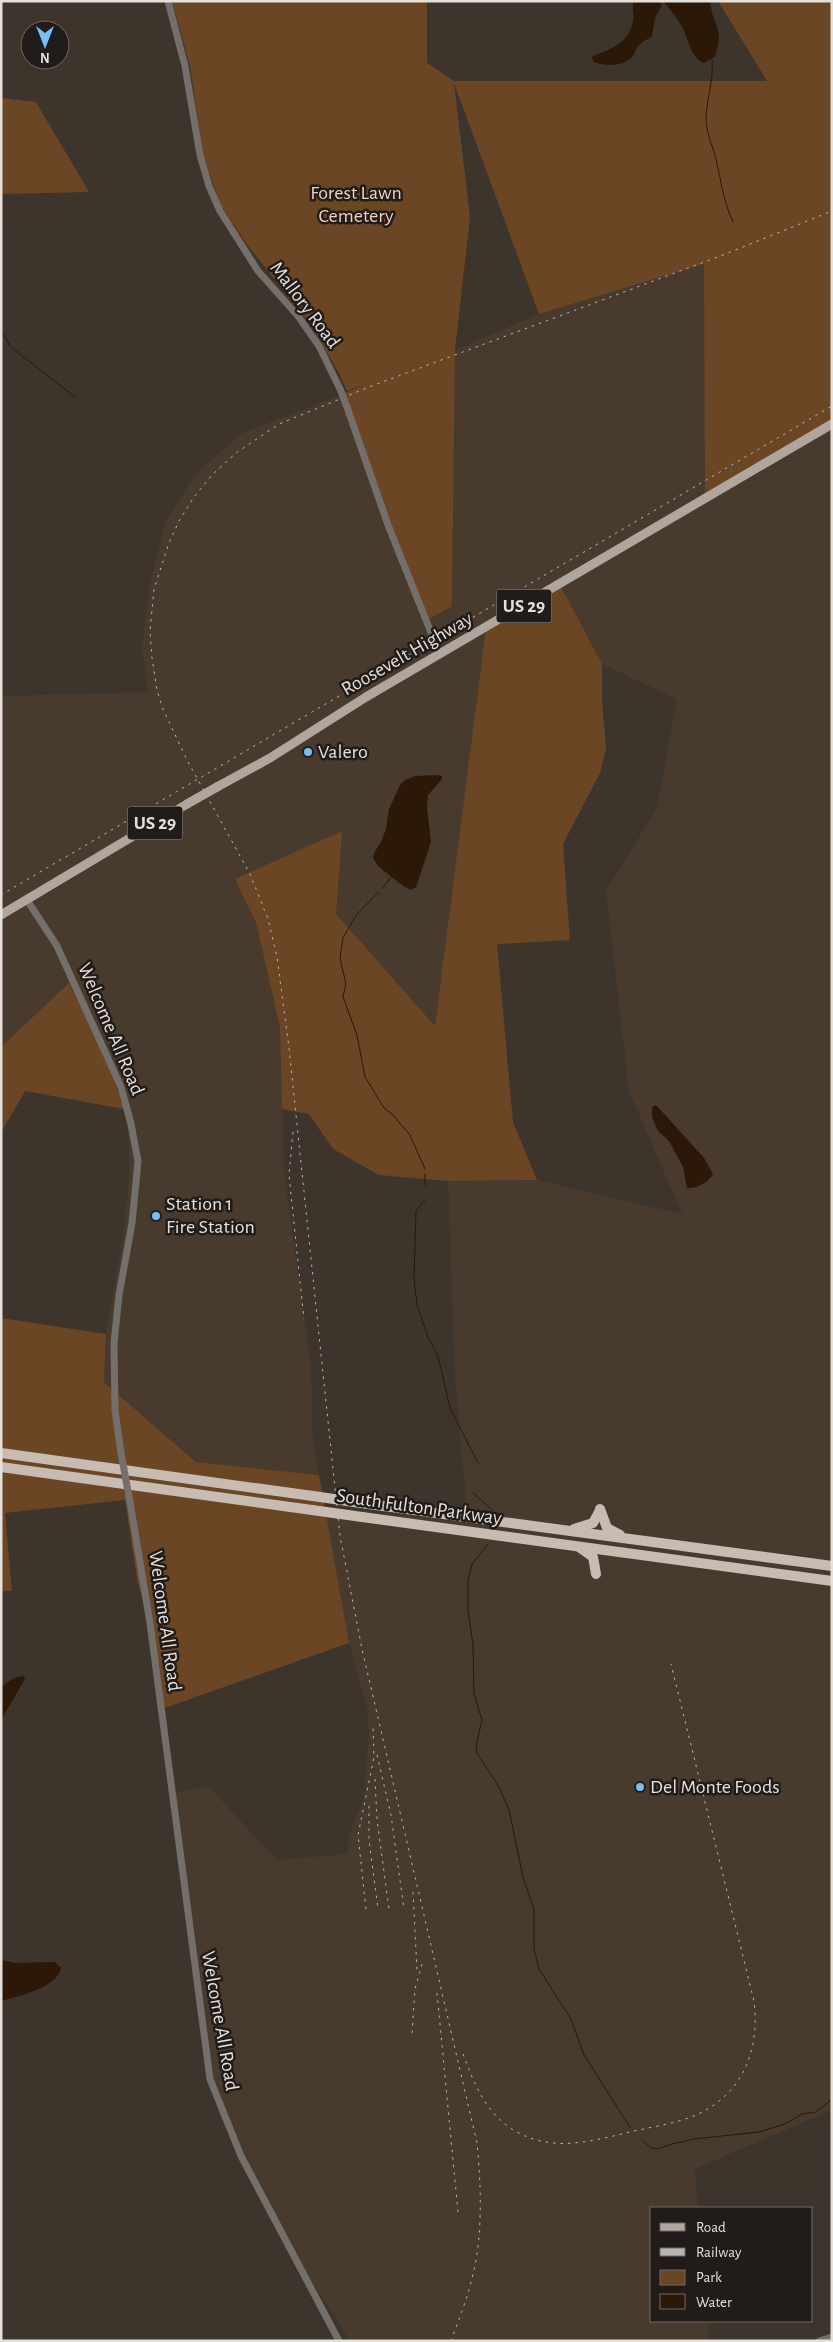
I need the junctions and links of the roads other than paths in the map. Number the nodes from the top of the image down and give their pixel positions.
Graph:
1 (168, 1) edge
2 (832, 424) edge
3 (440, 655) junction
4 (27, 900) junction
5 (1, 915) edge
6 (1, 1453) edge
7 (1, 1467) edge
8 (560, 1530) junction
9 (642, 1542) junction
10 (576, 1546) junction
11 (618, 1551) junction
12 (832, 1566) edge
13 (832, 1581) edge
14 (832, 2337) edge
15 (339, 2341) edge
16 (819, 2341) edge

1 - 3 street, Mallory Road, bridge
2 - 3 main road, Roosevelt Highway / US 29
3 - 4 main road, Roosevelt Highway / US 29, bridge
4 - 5 main road, Roosevelt Highway / US 29
4 - 15 street, Welcome All Road, bridge
6 - 8 highway, South Fulton Parkway, bridge
7 - 10 highway, South Fulton Parkway, bridge
8 - 9 highway, South Fulton Parkway
8 - 9 highway
9 - 12 highway, South Fulton Parkway
10 - 11 highway, South Fulton Parkway
10 - 11 highway
11 - 13 highway, South Fulton Parkway
14 - 16 street

